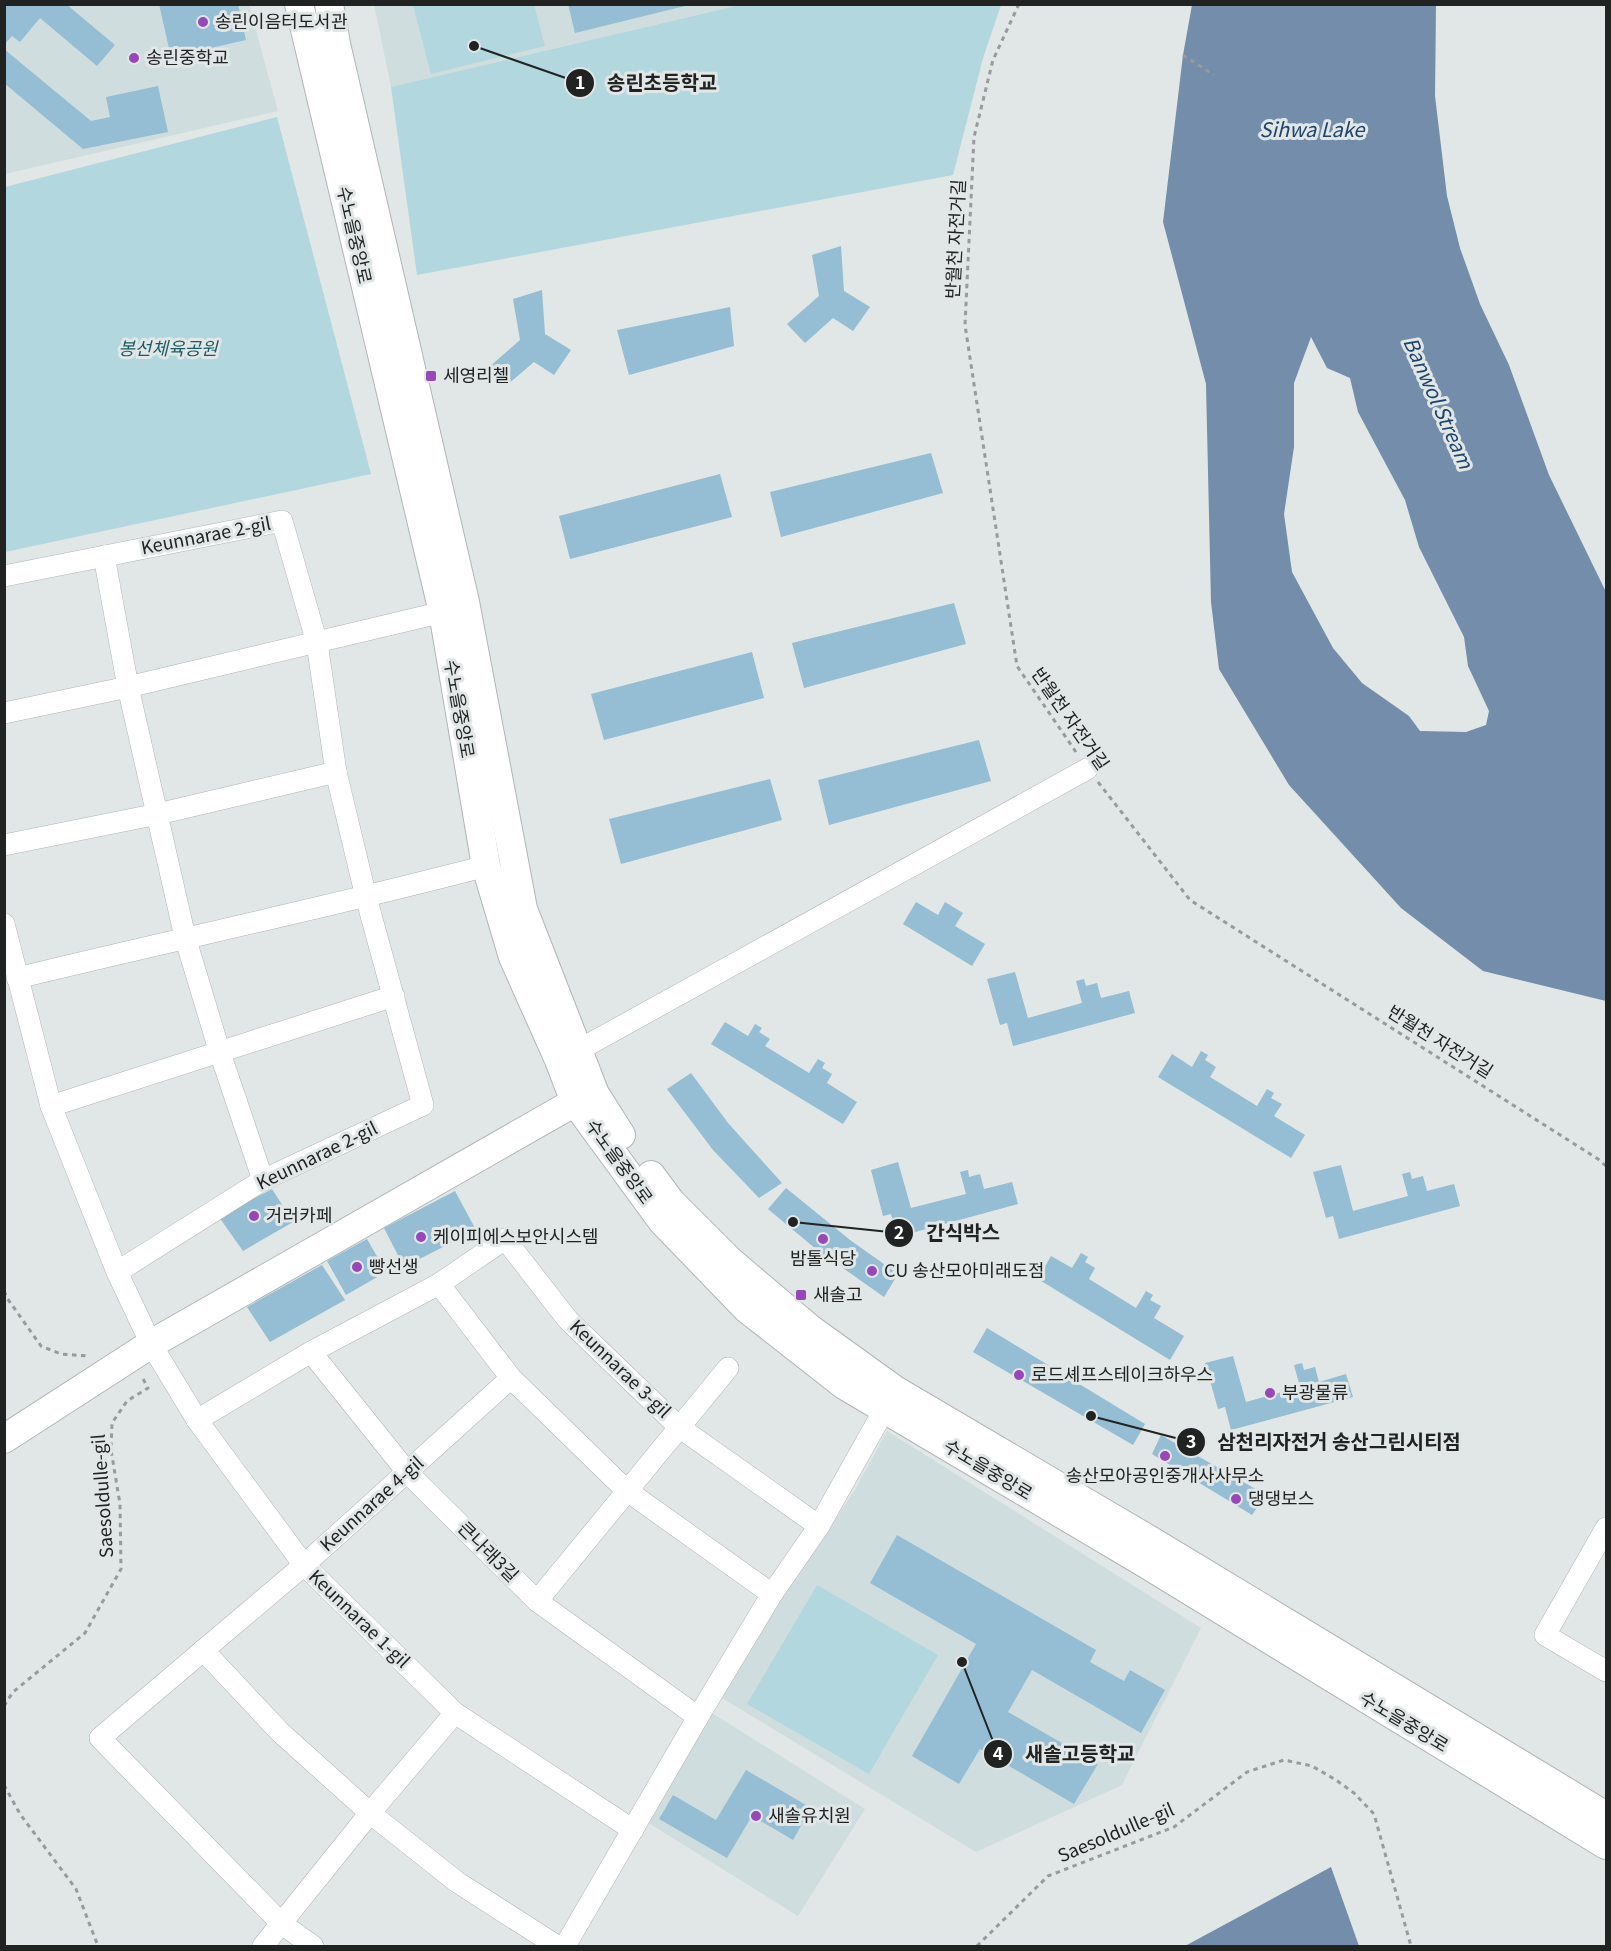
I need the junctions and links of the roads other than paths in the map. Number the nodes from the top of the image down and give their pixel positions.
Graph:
1 (299, 4) edge
2 (329, 4) edge
3 (104, 556) junction
4 (4, 576) edge
5 (454, 607) junction
6 (317, 643) junction
7 (128, 687) junction
8 (4, 713) edge
9 (1087, 769) road end
10 (336, 772) junction
11 (158, 814) junction
12 (4, 845) edge
13 (486, 866) junction
14 (366, 897) junction
15 (4, 924) edge
16 (185, 937) junction
17 (17, 978) junction
18 (394, 996) junction
19 (220, 1053) junction
20 (569, 1056) junction
21 (585, 1098) junction
22 (51, 1106) junction
23 (263, 1180) junction
24 (117, 1272) junction
25 (439, 1284) junction
26 (141, 1350) junction
27 (311, 1353) junction
28 (728, 1368) dead end
29 (511, 1378) junction
30 (890, 1400) junction
31 (198, 1420) junction
32 (679, 1427) junction
33 (4, 1439) edge
34 (408, 1473) junction
35 (626, 1490) junction
36 (819, 1526) junction
37 (1606, 1528) edge
38 (304, 1565) junction
39 (772, 1594) junction
40 (537, 1601) junction
41 (203, 1650) junction
42 (1606, 1671) edge
43 (455, 1713) junction
44 (698, 1717) junction
45 (370, 1813) junction
46 (1606, 1816) edge
47 (633, 1830) junction
48 (1606, 1845) edge
49 (282, 1924) junction
50 (263, 1947) edge
51 (313, 1947) edge
52 (557, 1947) edge
53 (565, 1947) edge

1 - 5 main road, 수노을중앙로
2 - 5 main road, 수노을중앙로
3 - 4 street, Keunnarae 2-gil
3 - 6 street, Keunnarae 2-gil
3 - 7 street
5 - 6 street
5 - 13 main road, 수노을중앙로
5 - 20 main road, 수노을중앙로
6 - 7 street
6 - 10 street, Keunnarae 2-gil
7 - 8 street
7 - 11 street
9 - 20 street
10 - 11 street
10 - 14 street, Keunnarae 2-gil
11 - 12 street
11 - 16 street
13 - 14 street
13 - 20 main road, 수노을중앙로
14 - 16 street
14 - 18 street, Keunnarae 2-gil
15 - 17 street
16 - 17 street
16 - 19 street
17 - 22 street
18 - 19 street
18 - 23 street, Keunnarae 2-gil
19 - 22 street
19 - 23 street
20 - 21 main road, 수노을중앙로
21 - 26 main road
21 - 30 main road, 수노을중앙로
22 - 24 street
23 - 24 street, Keunnarae 2-gil
24 - 26 street
25 - 27 street, Keunnarae 3-gil
25 - 29 street
25 - 32 street, Keunnarae 3-gil
26 - 31 street, Keunnarae 1-gil
26 - 33 main road
27 - 31 street, Keunnarae 3-gil
27 - 34 street, 큰나래3길
28 - 32 street
29 - 34 street, Keunnarae 4-gil
29 - 35 street
30 - 36 street
30 - 46 main road, 수노을중앙로
30 - 48 main road, 수노을중앙로
31 - 38 street, Keunnarae 1-gil
32 - 35 street
32 - 36 street, Keunnarae 3-gil
34 - 38 street, Keunnarae 4-gil
34 - 40 street, 큰나래3길
35 - 39 street
35 - 40 street
36 - 39 street
37 - 42 street
38 - 41 street, Keunnarae 4-gil
38 - 43 street, Keunnarae 1-gil
39 - 44 street
40 - 44 street, 큰나래3길
41 - 45 street
41 - 49 street, Keunnarae 4-gil
43 - 45 street
43 - 47 street, Keunnarae 1-gil
44 - 47 street
45 - 49 street
45 - 52 street
47 - 53 street
49 - 50 street
49 - 51 street, Keunnarae 4-gil

